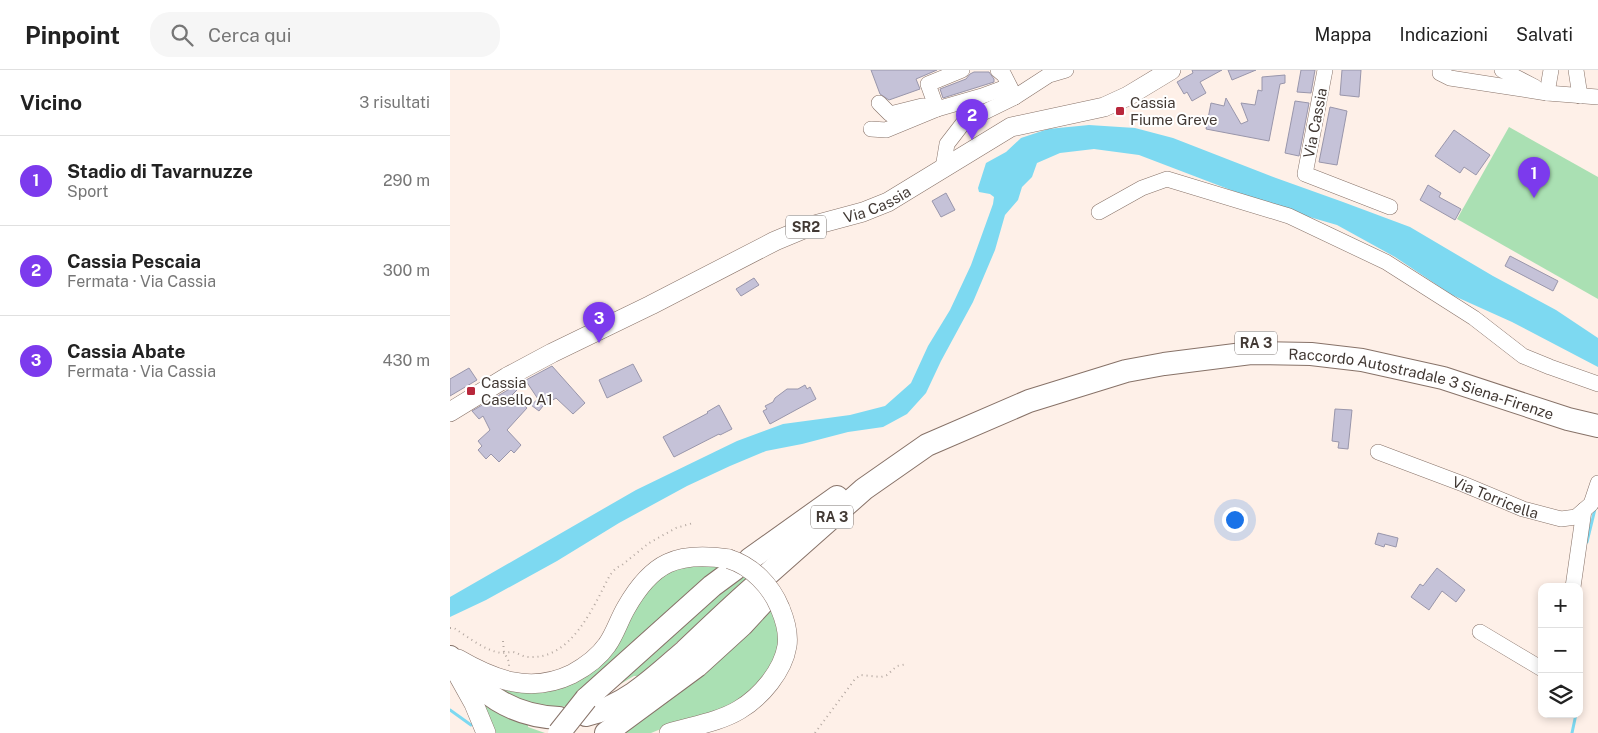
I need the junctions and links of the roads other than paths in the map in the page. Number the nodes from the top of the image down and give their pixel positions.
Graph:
1 (962, 70) edge
2 (998, 70) edge
3 (1066, 70) edge
4 (1171, 70) edge
5 (1325, 70) edge
6 (1440, 70) edge
7 (1502, 70) edge
8 (1551, 70) edge
9 (1576, 70) edge
10 (1012, 92) junction
11 (1547, 93) junction
12 (1580, 96) junction
13 (1598, 97) edge
14 (879, 104) dead end
15 (937, 109) junction
16 (871, 129) dead end
17 (943, 168) junction
18 (1390, 207) dead end
19 (1099, 212) dead end
20 (1598, 384) edge
21 (1598, 410) edge
22 (450, 412) edge
23 (1598, 426) edge
24 (927, 445) junction
25 (1378, 452) dead end
26 (899, 464) junction
27 (1598, 483) edge
28 (1584, 510) junction
29 (738, 562) junction
30 (1573, 583) edge
31 (769, 591) junction
32 (1480, 632) dead end
33 (450, 657) edge
34 (1538, 667) edge
35 (586, 707) junction
36 (559, 725) edge
37 (486, 733) edge
38 (606, 733) edge
39 (669, 733) edge

1 - 15 street
2 - 10 street
3 - 10 street
4 - 17 main road, Via Cassia / SR2
5 - 18 street, Via Cassia
6 - 11 street
7 - 11 street
8 - 11 street
9 - 12 street
10 - 15 street
10 - 17 street
11 - 12 street
12 - 13 street
14 - 15 street
15 - 16 street
17 - 22 main road, Via Cassia / SR2
19 - 20 street
21 - 24 highway, Raccordo Autostradale 3 Siena-Firenze / RA 3
23 - 24 highway, Raccordo Autostradale 3 Siena-Firenze / RA 3
24 - 26 highway, Raccordo Autostradale 3 Siena-Firenze / RA 3
25 - 28 street, Via Torricella
26 - 29 highway
26 - 31 highway, Raccordo Autostradale 3 Siena-Firenze / RA 3
27 - 28 street
28 - 30 street
29 - 31 main road, bridge
29 - 33 main road
29 - 35 highway
31 - 35 highway, Raccordo Autostradale 3 Siena-Firenze / RA 3
31 - 38 highway
31 - 39 main road
32 - 34 street
33 - 36 highway
33 - 37 main road
35 - 36 highway, bridge

